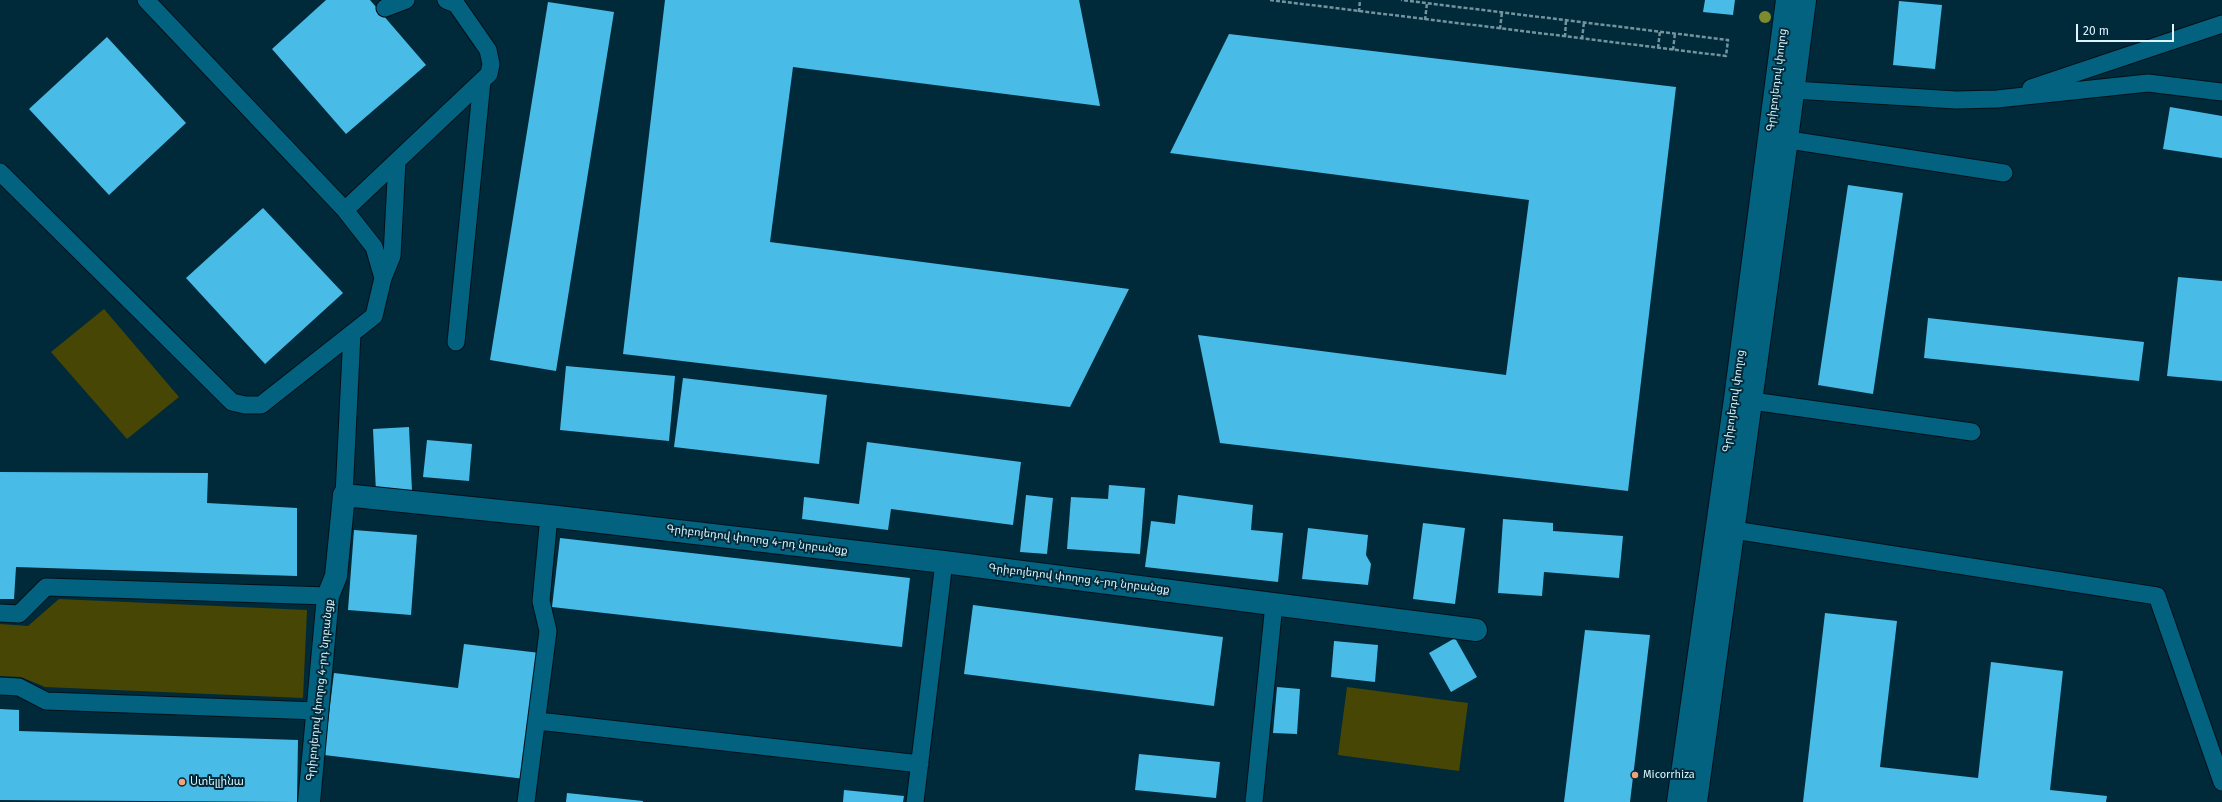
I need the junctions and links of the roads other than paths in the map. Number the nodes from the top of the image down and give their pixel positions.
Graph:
1 (146, 0) edge
2 (406, 0) edge
3 (446, 0) edge
4 (1787, 0) edge
5 (1804, 0) edge
6 (385, 8) dead end
7 (2222, 24) edge
8 (482, 81) junction
9 (1794, 90) junction
10 (2222, 92) edge
11 (1996, 99) junction
12 (1778, 138) junction
13 (397, 161) junction
14 (0, 172) edge
15 (2004, 173) dead end
16 (345, 210) junction
17 (383, 278) junction
18 (352, 333) junction
19 (456, 342) dead end
20 (1743, 400) junction
21 (1972, 432) dead end
22 (344, 495) junction
23 (549, 516) junction
24 (1725, 528) junction
25 (944, 562) junction
26 (328, 596) junction
27 (1274, 604) junction
28 (0, 613) edge
29 (1476, 630) dead end
30 (0, 686) edge
31 (317, 711) junction
32 (538, 721) junction
33 (920, 764) junction
34 (2222, 782) edge
35 (309, 802) edge
36 (526, 802) edge
37 (915, 802) edge
38 (1254, 802) edge
39 (1678, 802) edge
40 (1696, 802) edge

1 - 16 lane
2 - 6 lane
3 - 8 lane
4 - 12 street, Գրիբոյեդով փողոց
5 - 9 street, Գրիբոյեդով փողոց
7 - 11 lane
8 - 13 lane
8 - 19 lane
9 - 11 lane
9 - 12 street, Գրիբոյեդով փողոց
10 - 11 lane
12 - 15 lane
12 - 20 street, Գրիբոյեդով փողոց
13 - 16 lane
13 - 17 lane
14 - 18 lane
16 - 17 lane
17 - 18 lane
18 - 22 lane
20 - 21 lane
20 - 24 street, Գրիբոյեդով փողոց
22 - 23 street, Գրիբոյեդով փողոց 4-րդ նրբանցք
22 - 26 street, Գրիբոյեդով փողոց 4-րդ նրբանցք
23 - 25 street, Գրիբոյեդով փողոց 4-րդ նրբանցք
23 - 32 lane
24 - 34 lane
24 - 39 street, Գրիբոյեդով փողոց
24 - 40 street, Գրիբոյեդով փողոց
25 - 27 street, Գրիբոյեդով փողոց 4-րդ նրբանցք
25 - 33 lane
26 - 28 lane
26 - 31 street, Գրիբոյեդով փողոց 4-րդ նրբանցք
27 - 29 street, Գրիբոյեդով փողոց 4-րդ նրբանցք
27 - 38 lane
30 - 31 lane
31 - 35 street, Գրիբոյեդով փողոց 4-րդ նրբանցք
32 - 33 lane
32 - 36 lane
33 - 37 lane

